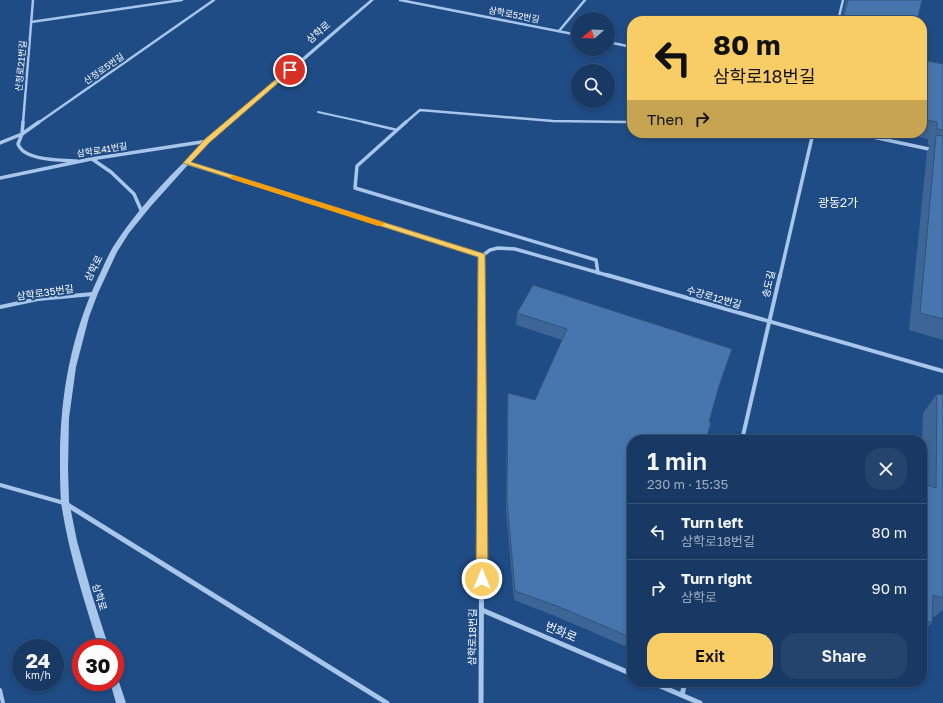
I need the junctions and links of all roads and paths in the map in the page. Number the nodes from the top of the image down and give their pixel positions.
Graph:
1 (33, 0) edge
2 (182, 0) edge
3 (214, 0) edge
4 (372, 0) edge
5 (400, 0) edge
6 (585, 0) edge
7 (843, 0) edge
8 (839, 16) edge
9 (32, 22) junction
10 (558, 31) junction
11 (571, 34) edge
12 (615, 43) edge
13 (627, 46) edge
14 (318, 112) dead end
15 (627, 121) edge
16 (397, 130) junction
17 (22, 134) junction
18 (812, 138) edge
19 (877, 138) edge
20 (208, 141) junction
21 (0, 143) edge
22 (943, 152) edge
23 (91, 159) junction
24 (77, 161) junction
25 (187, 163) junction
26 (0, 178) edge
27 (142, 212) junction
28 (482, 256) junction
29 (598, 273) junction
30 (93, 294) junction
31 (0, 307) edge
32 (769, 322) junction
33 (943, 371) edge
34 (743, 435) edge
35 (0, 485) edge
36 (66, 503) junction
37 (482, 610) junction
38 (101, 639) edge
39 (627, 672) edge
40 (664, 687) edge
41 (684, 687) edge
42 (0, 690) edge
43 (118, 691) edge
44 (682, 695) junction
45 (2, 703) edge
46 (121, 703) edge
47 (387, 703) edge
48 (481, 703) edge
49 (700, 703) edge

1 - 9 street, 산정로21번길
2 - 9 street
3 - 17 street, 산정로5번길
4 - 20 street, 삼학로
5 - 10 street, 삼학로52번길
6 - 10 street
7 - 8 street
9 - 17 street, 산정로21번길
10 - 11 street, 삼학로52번길
12 - 13 street
14 - 16 lane
15 - 16 street
16 - 29 street
17 - 21 street, 산정로5번길
17 - 24 street, 산정로21번길
18 - 32 street, 송도길
19 - 22 street
20 - 23 street, 삼학로41번길
20 - 25 street, 삼학로
23 - 24 street, 삼학로41번길
23 - 27 street
24 - 26 street, 삼학로41번길
25 - 27 street, 삼학로
25 - 28 street
27 - 30 street, 삼학로
28 - 29 street, 수강로12번길
28 - 37 street, 삼학로18번길
29 - 32 street, 수강로12번길
30 - 31 street, 삼학로35번길
30 - 36 street, 삼학로
32 - 33 street, 수강로12번길
32 - 34 street, 송도길
35 - 36 lane
36 - 38 street, 삼학로
36 - 47 street
37 - 39 street, 번화로
37 - 48 street, 삼학로18번길
40 - 44 street
41 - 44 street
42 - 45 lane
43 - 46 street
44 - 49 street

